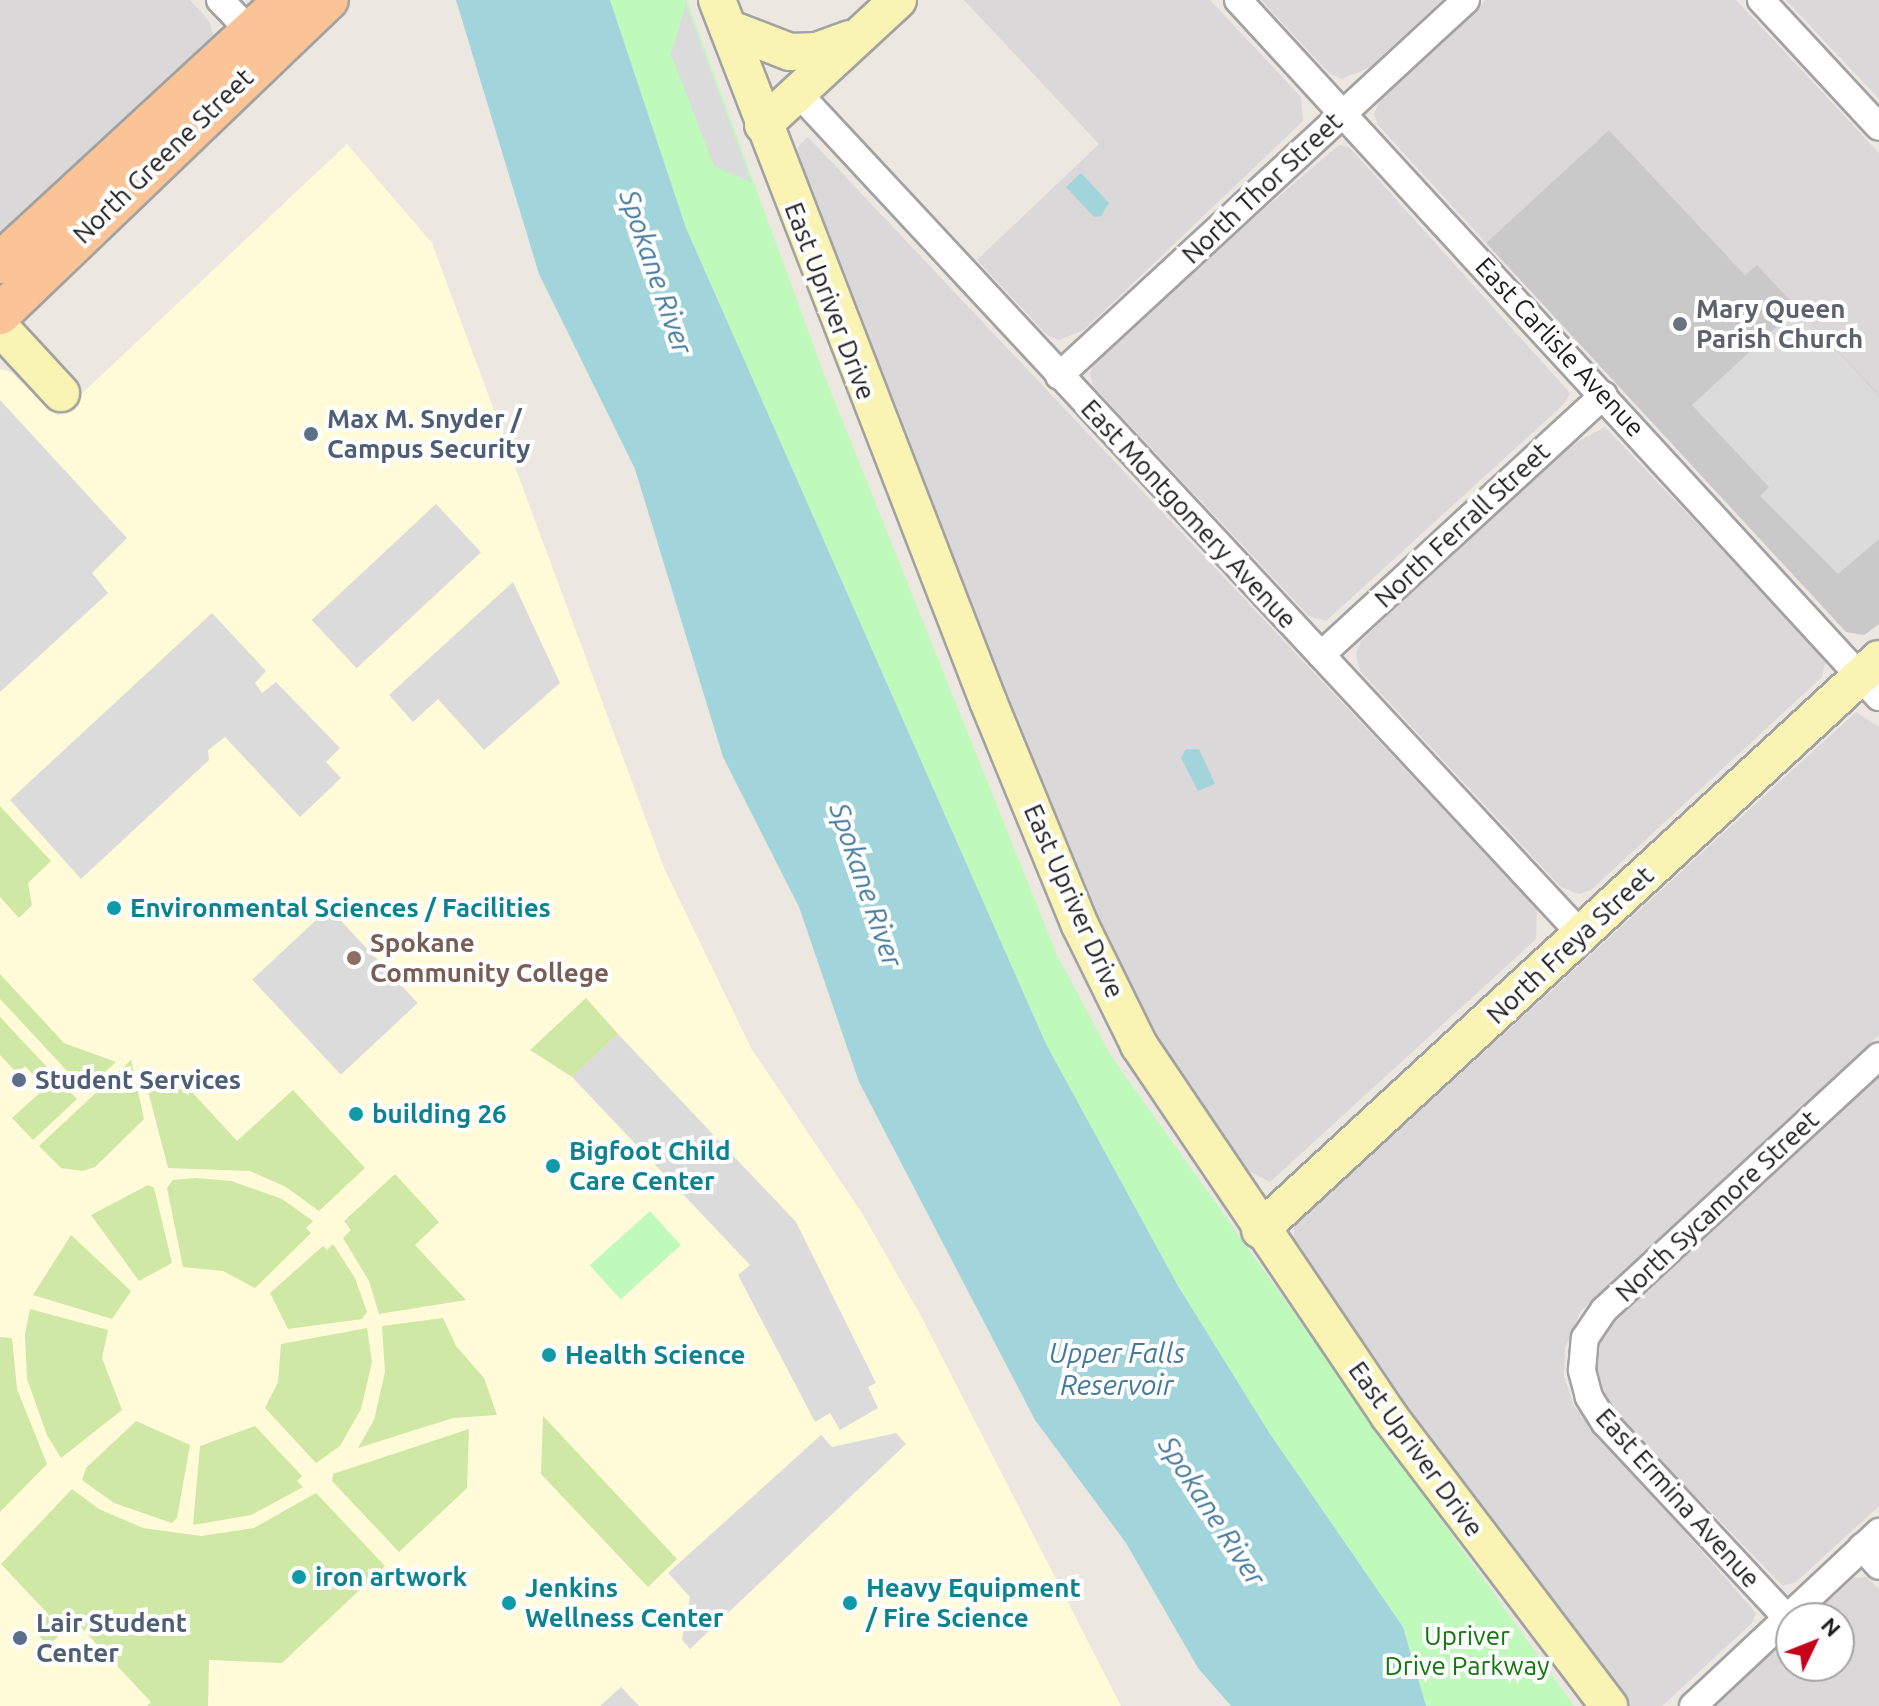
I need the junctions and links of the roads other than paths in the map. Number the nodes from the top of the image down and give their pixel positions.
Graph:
1 (220, 0) edge
2 (285, 0) edge
3 (328, 0) edge
4 (898, 0) edge
5 (1238, 0) edge
6 (1466, 0) edge
7 (1761, 0) edge
8 (722, 14) edge
9 (868, 27) junction
10 (250, 31) junction
11 (798, 93) junction
12 (1343, 113) junction
13 (763, 125) junction
14 (1879, 127) edge
15 (0, 263) edge
16 (0, 314) edge
17 (0, 327) edge
18 (1059, 376) junction
19 (61, 393) dead end
20 (1604, 395) junction
21 (1321, 655) junction
22 (1873, 677) edge
23 (1581, 934) junction
24 (1879, 1056) edge
25 (1260, 1230) junction
26 (1582, 1370) joint
27 (1873, 1548) edge
28 (1807, 1602) edge
29 (1775, 1605) edge
30 (1775, 1629) edge
31 (1609, 1706) edge
32 (1693, 1706) edge

1 - 10 street
2 - 10 main road, North Greene Street
3 - 16 main road, North Greene Street
4 - 9 street
5 - 12 street, East Carlisle Avenue
6 - 12 street, North Thor Street
7 - 14 street
8 - 9 street
8 - 13 street, East Upriver Drive
9 - 11 street
10 - 15 main road, North Greene Street
11 - 13 street
11 - 18 street, East Montgomery Avenue
12 - 18 street, North Thor Street
12 - 20 street, East Carlisle Avenue
13 - 25 street, East Upriver Drive
17 - 19 street
18 - 21 street, East Montgomery Avenue
20 - 21 street, North Ferrall Street
20 - 22 street, East Carlisle Avenue
21 - 23 street, East Montgomery Avenue
22 - 23 street, North Freya Street
23 - 25 street, North Freya Street
24 - 26 street, North Sycamore Street
25 - 31 street, East Upriver Drive
26 - 29 street, East Ermina Avenue
27 - 28 street
30 - 32 street

